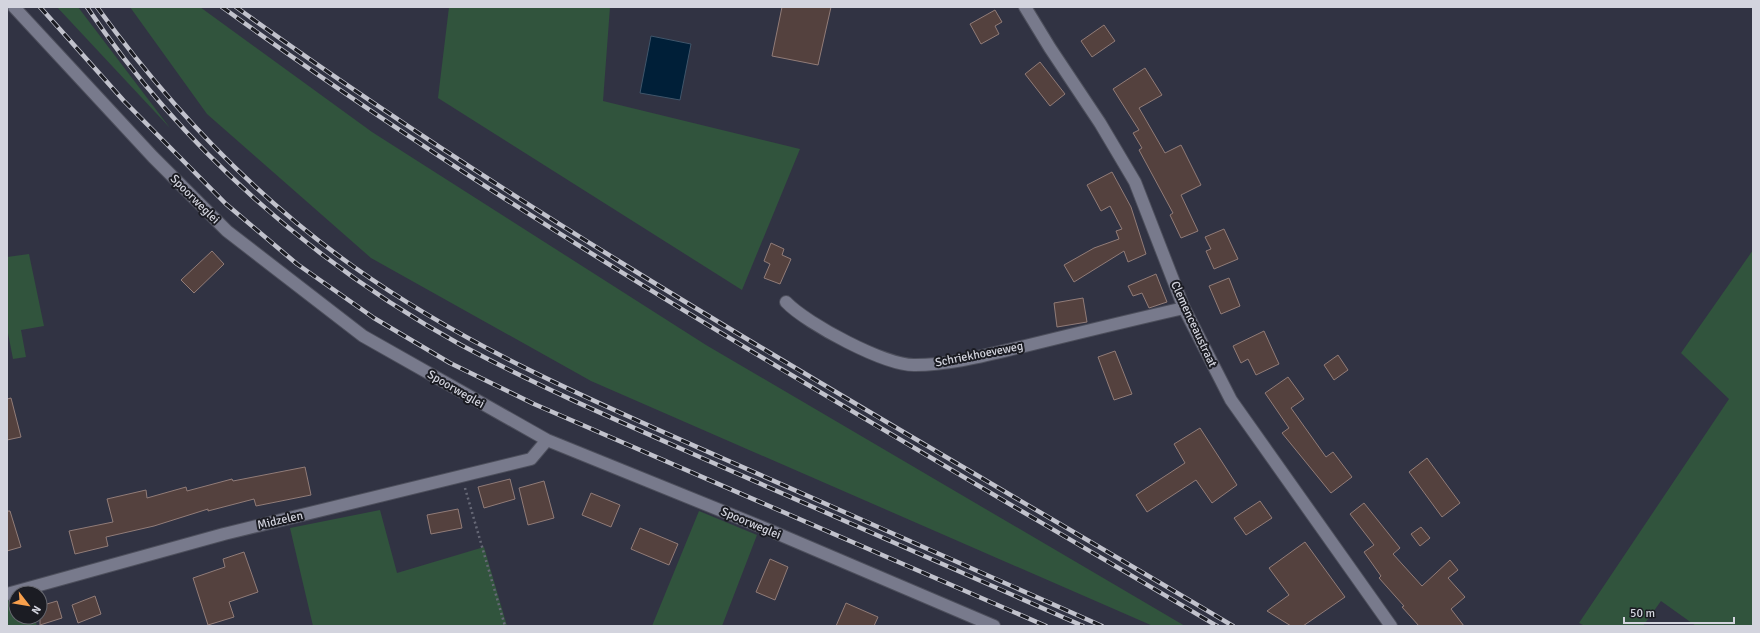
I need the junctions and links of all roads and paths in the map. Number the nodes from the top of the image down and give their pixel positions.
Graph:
1 (14, 7) edge
2 (1025, 7) edge
3 (786, 302) dead end
4 (1184, 308) junction
5 (547, 440) junction
6 (462, 476) junction
7 (7, 594) edge
8 (505, 626) edge
9 (994, 626) edge
10 (1391, 626) edge

1 - 5 street, Spoorweglei
2 - 4 street, Clemenceaustraat
3 - 4 street, Schriekhoeveweg
4 - 10 street, Clemenceaustraat
5 - 6 street, Midzelen
5 - 9 street, Spoorweglei
6 - 7 street, Midzelen
6 - 8 path

